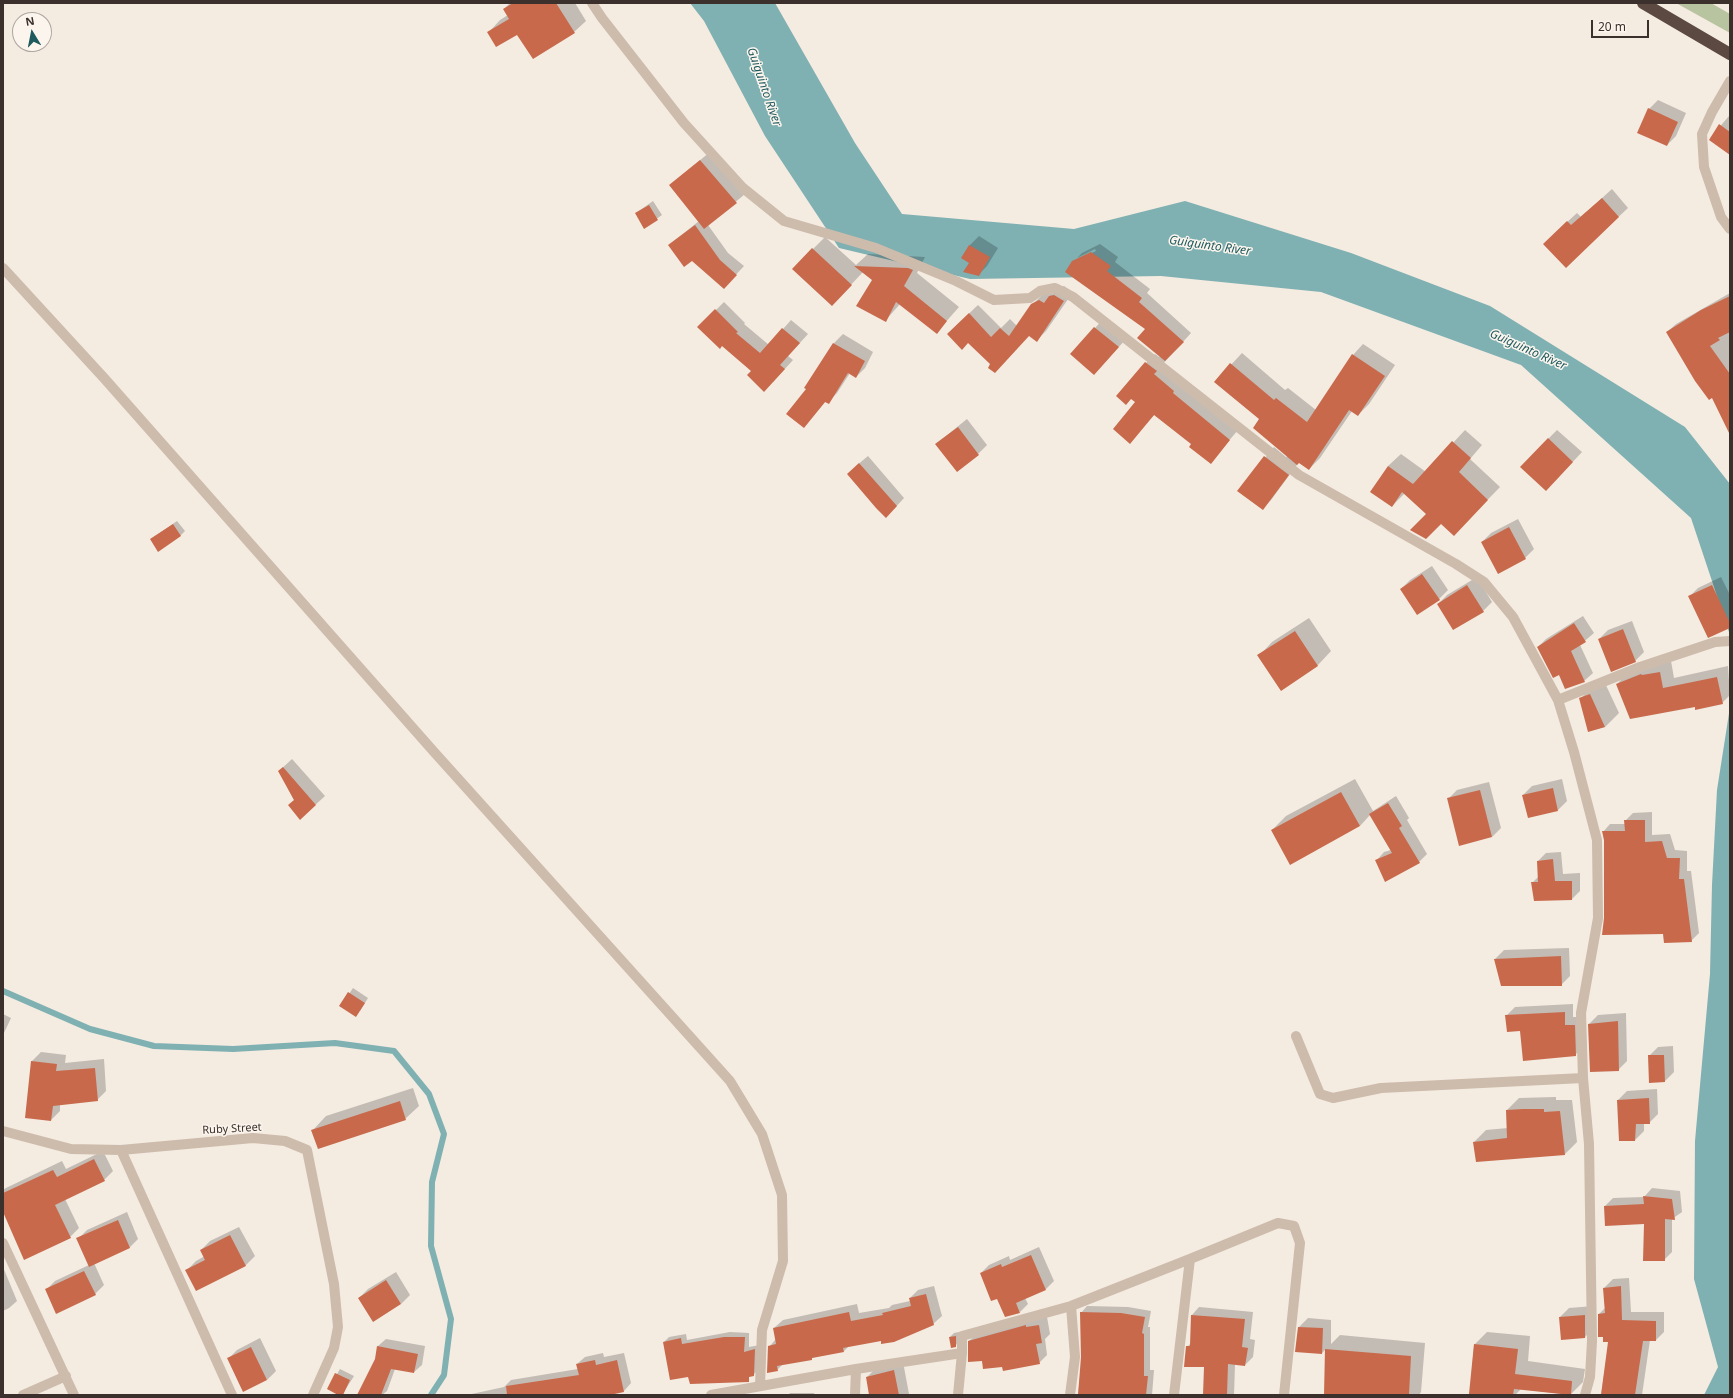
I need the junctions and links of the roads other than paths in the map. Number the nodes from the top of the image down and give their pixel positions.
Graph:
1 (592, 3) edge
2 (1644, 3) edge
3 (1730, 54) edge
4 (1730, 81) edge
5 (1730, 228) edge
6 (3, 268) edge
7 (1730, 641) edge
8 (1558, 700) junction
9 (1296, 1036) dead end
10 (1583, 1078) junction
11 (3, 1131) edge
12 (121, 1150) junction
13 (3, 1243) edge
14 (1190, 1260) junction
15 (1071, 1306) junction
16 (962, 1353) junction
17 (856, 1369) junction
18 (66, 1376) junction
19 (760, 1386) junction
20 (23, 1395) edge
21 (74, 1395) edge
22 (232, 1395) edge
23 (313, 1395) edge
24 (711, 1395) edge
25 (855, 1395) edge
26 (958, 1395) edge
27 (1070, 1395) edge
28 (1174, 1395) edge
29 (1284, 1395) edge
30 (1585, 1395) edge

1 - 8 street
2 - 3 highway
4 - 5 street
6 - 19 street
7 - 8 street
8 - 10 street
9 - 10 street
10 - 30 street
11 - 12 street, Ruby Street
12 - 22 street
12 - 23 street, Ruby Street
13 - 18 street
14 - 15 street
14 - 28 street
14 - 29 street
15 - 16 street
15 - 27 street
16 - 17 street
16 - 26 street
17 - 19 street
17 - 25 street
18 - 20 street
18 - 21 street
19 - 24 street

